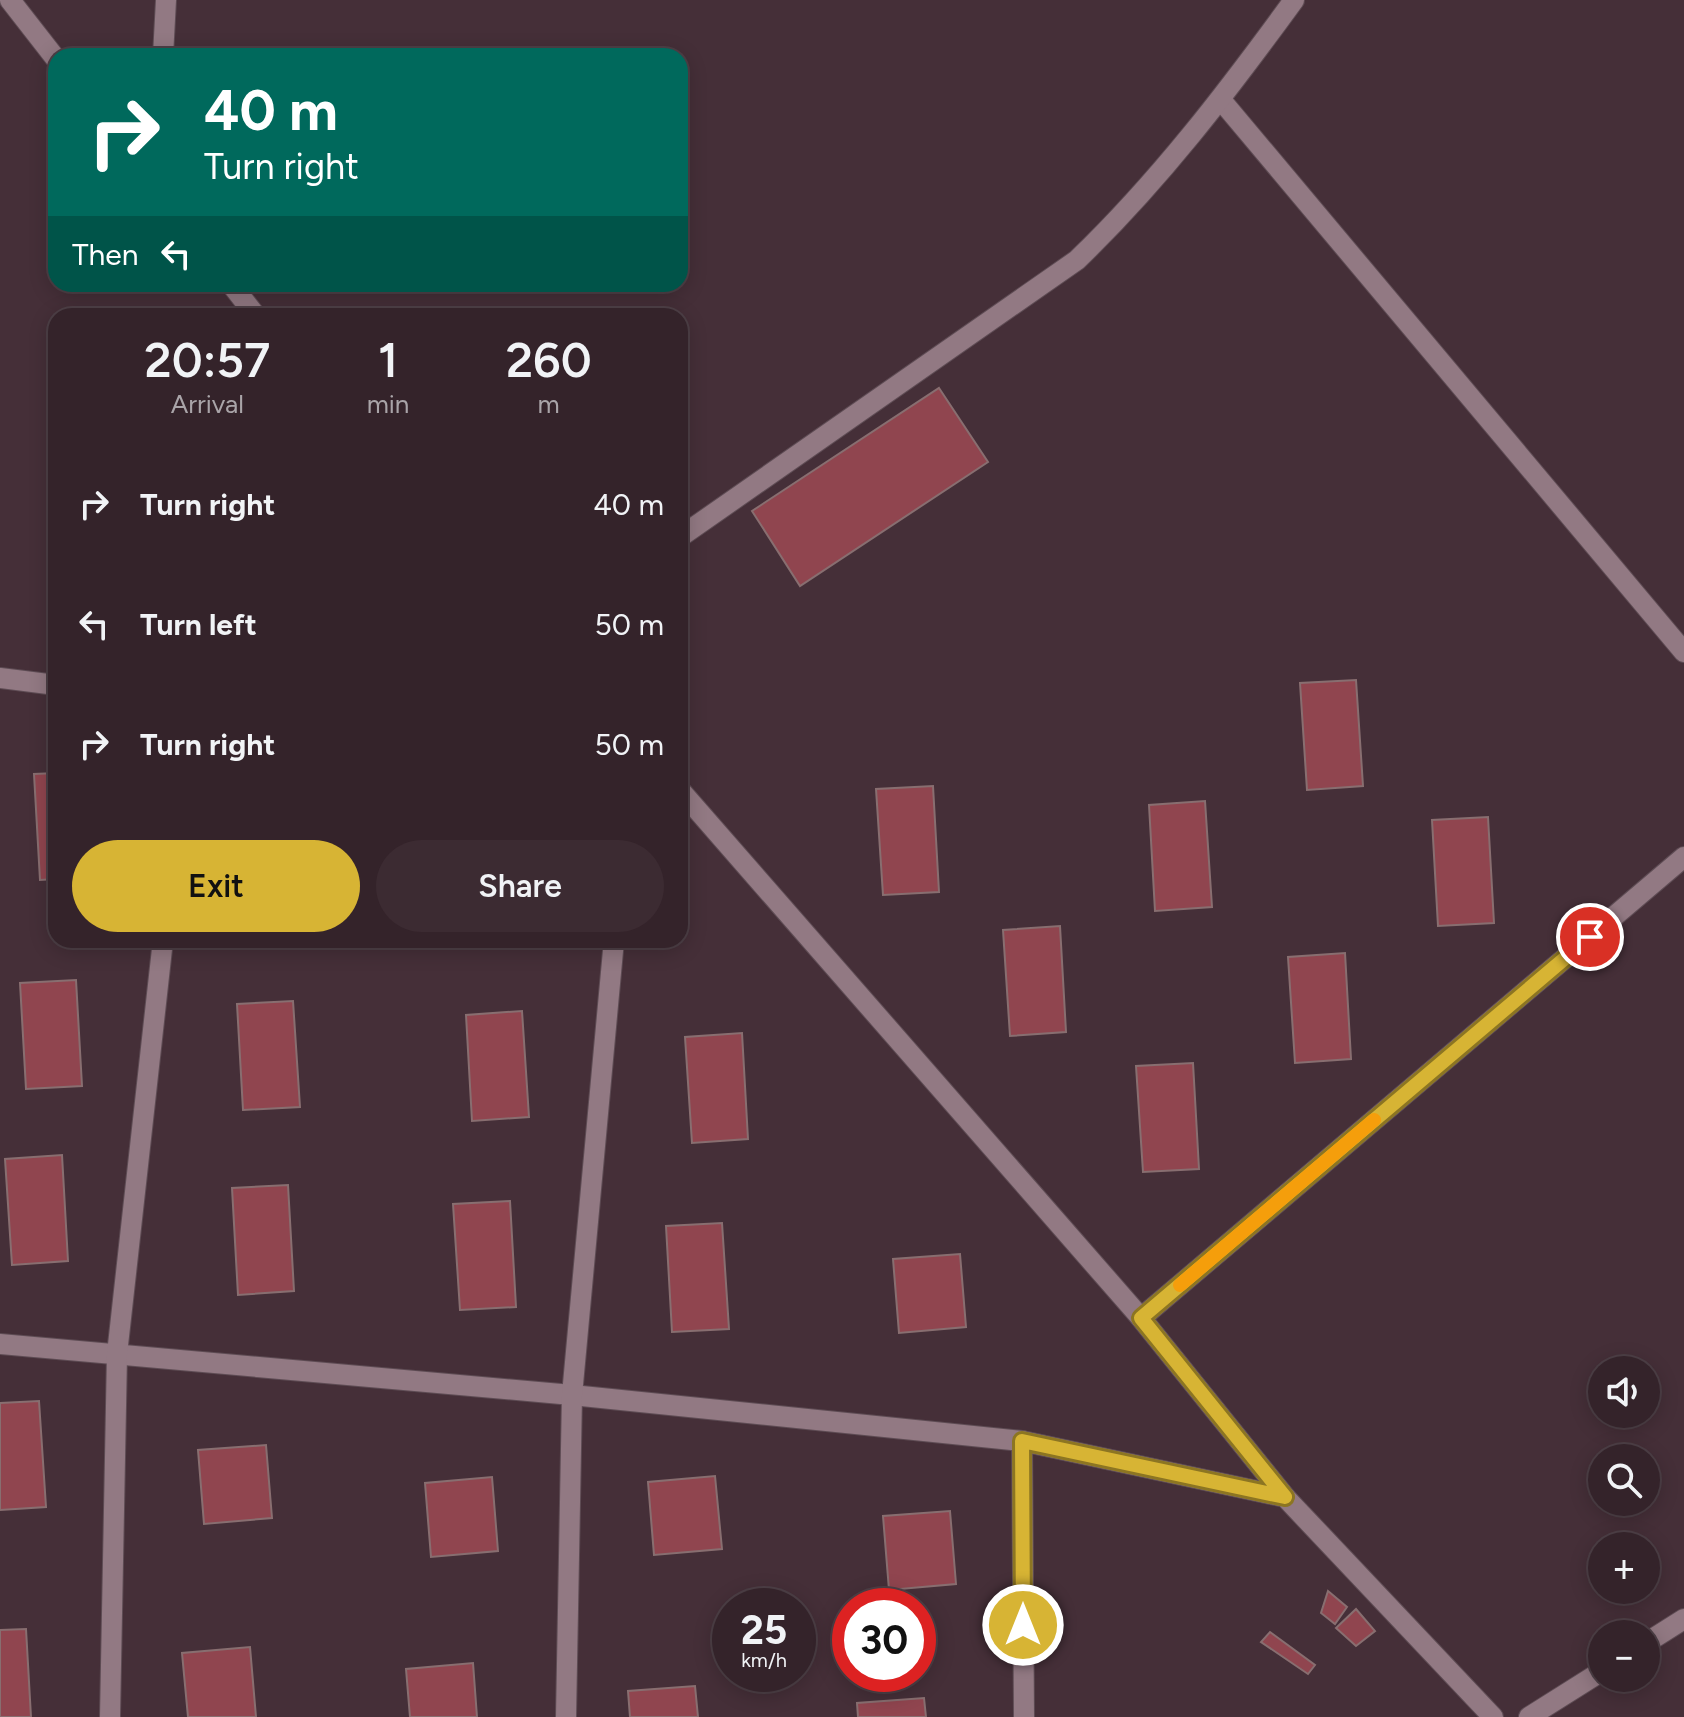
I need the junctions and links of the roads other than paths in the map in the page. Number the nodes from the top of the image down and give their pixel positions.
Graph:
1 (10, 0) edge
2 (166, 0) edge
3 (1294, 0) edge
4 (163, 48) edge
5 (48, 49) edge
6 (1221, 100) junction
7 (237, 292) edge
8 (250, 308) edge
9 (688, 531) edge
10 (1684, 652) edge
11 (0, 678) edge
12 (48, 684) edge
13 (688, 799) edge
14 (1684, 857) edge
15 (162, 948) edge
16 (613, 948) edge
17 (1141, 1318) junction
18 (0, 1344) edge
19 (117, 1354) junction
20 (572, 1395) junction
21 (1022, 1441) junction
22 (1285, 1497) junction
23 (1684, 1619) edge
24 (1660, 1634) edge
25 (1588, 1680) edge
26 (110, 1717) edge
27 (566, 1717) edge
28 (1024, 1717) edge
29 (1493, 1717) edge
30 (1529, 1717) edge

1 - 5 street
2 - 4 street
3 - 6 street
6 - 9 street
6 - 10 street
7 - 8 street
11 - 12 street
13 - 17 street
14 - 17 street
15 - 19 street
16 - 20 street
17 - 22 street
18 - 19 street
19 - 20 street
19 - 26 street
20 - 21 street
20 - 27 street
21 - 22 street
21 - 28 street
22 - 29 street
23 - 24 street
25 - 30 street

